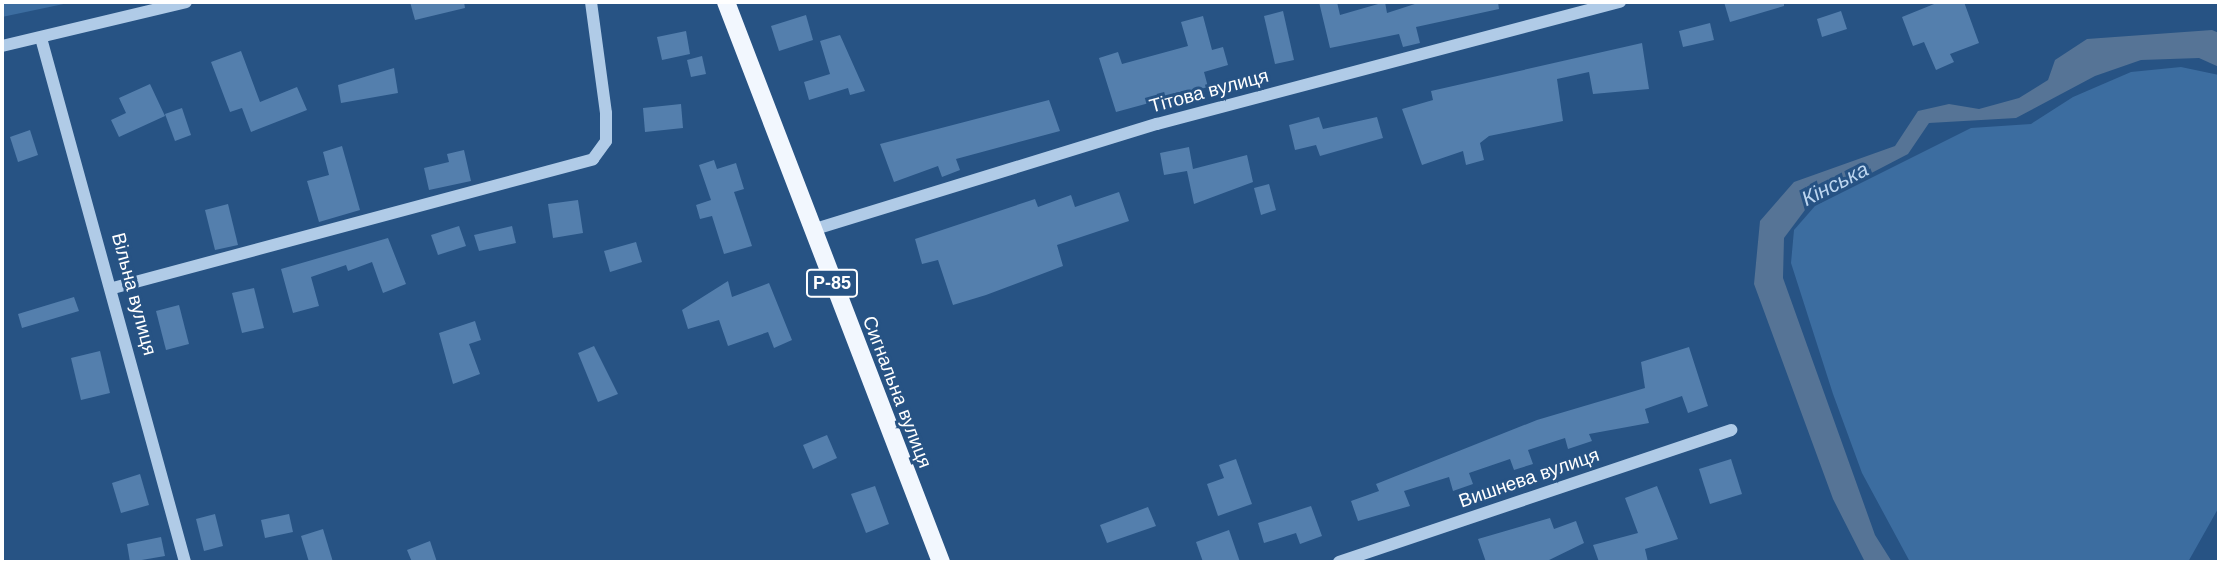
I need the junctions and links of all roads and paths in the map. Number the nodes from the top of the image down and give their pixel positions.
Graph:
1 (186, 2) edge
2 (591, 2) edge
3 (726, 2) edge
4 (1620, 2) edge
5 (168, 4) edge
6 (41, 38) junction
7 (2, 46) edge
8 (812, 230) junction
9 (113, 288) junction
10 (1731, 430) dead end
11 (185, 562) edge
12 (940, 562) edge
13 (1339, 562) edge

1 - 5 street
2 - 9 street
3 - 8 main road, Сигнальна вулиця / Р-85
4 - 8 street, Тітова вулиця
5 - 6 street
6 - 7 street
6 - 9 street, Вільна вулиця
8 - 12 main road, Сигнальна вулиця / Р-85
9 - 11 street, Вільна вулиця
10 - 13 street, Вишнева вулиця

